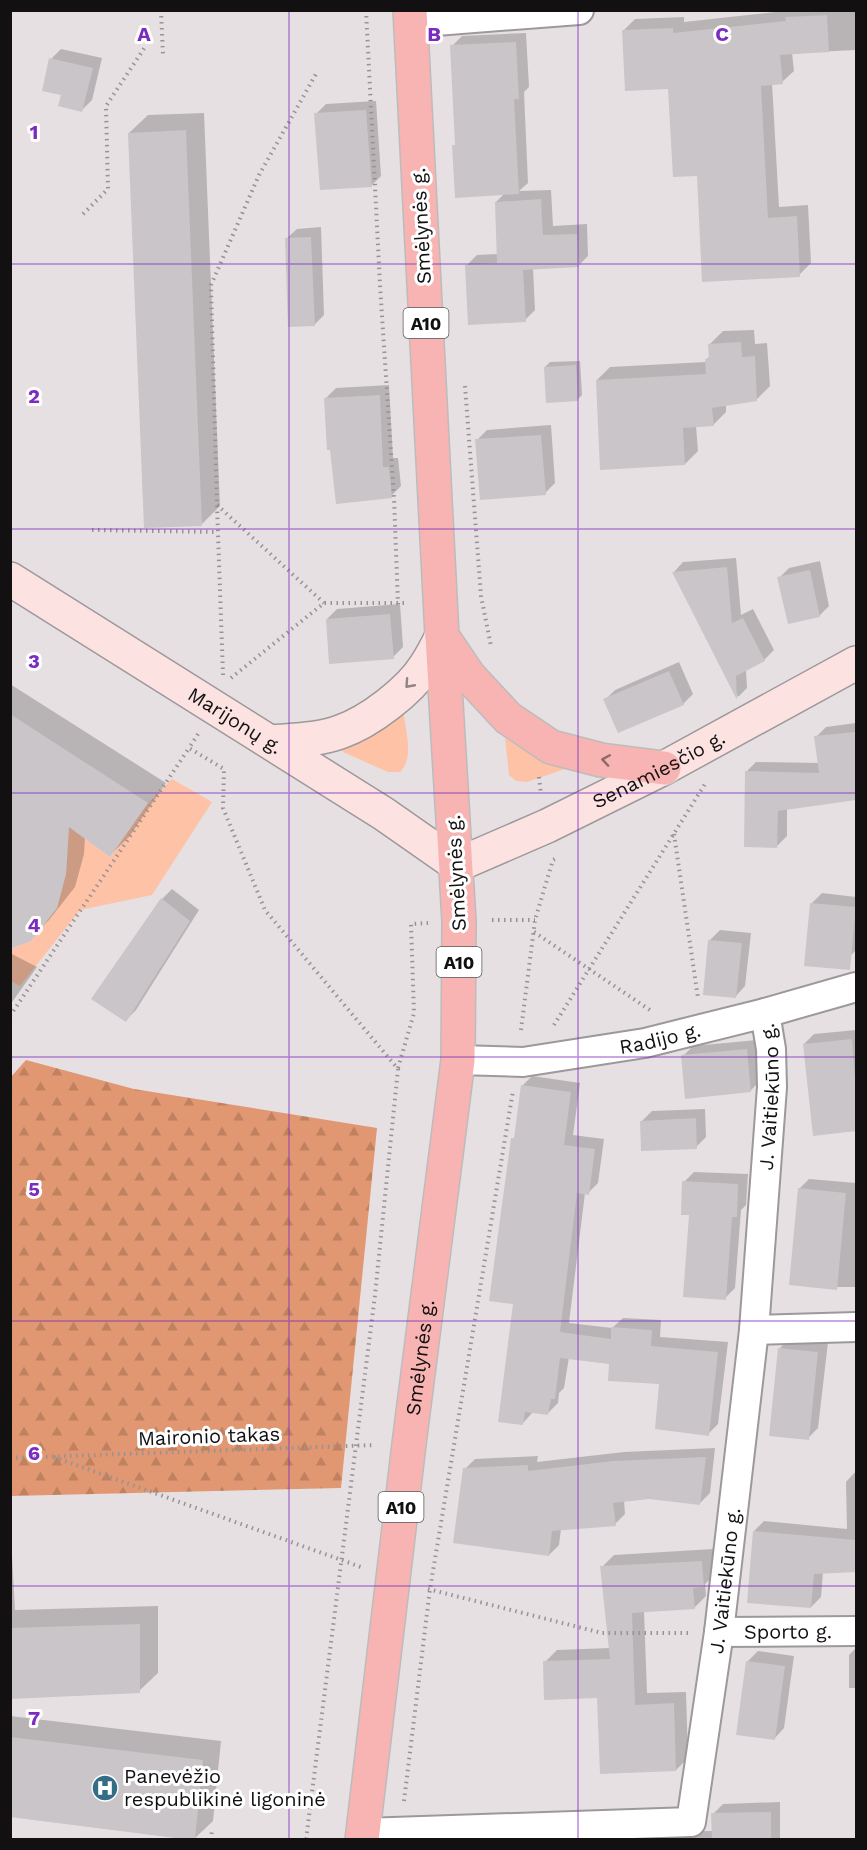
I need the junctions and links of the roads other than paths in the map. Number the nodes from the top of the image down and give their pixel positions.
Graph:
1 (579, 10) edge
2 (410, 17) edge
3 (10, 579) edge
4 (442, 636) junction
5 (856, 663) edge
6 (271, 742) junction
7 (664, 768) junction
8 (457, 864) junction
9 (856, 987) edge
10 (765, 1013) junction
11 (458, 1060) junction
12 (856, 1327) edge
13 (754, 1330) junction
14 (856, 1631) edge
15 (719, 1632) junction
16 (612, 1833) edge
17 (363, 1836) edge

1 - 2 street
2 - 4 highway, Smėlynės g. / A10
3 - 6 main road, Marijonų g.
4 -> 6 main road
7 -> 4 highway
4 - 8 highway, Smėlynės g. / A10
5 - 7 main road, Senamiesčio g.
6 - 8 main road, Marijonų g.
7 - 8 main road, Senamiesčio g.
8 - 11 highway, Smėlynės g. / A10
9 - 10 street, Radijo g.
10 - 11 street, Radijo g.
10 - 13 street, J. Vaitiekūno g.
11 - 17 highway, Smėlynės g. / A10
12 - 13 street
13 - 15 street, J. Vaitiekūno g.
14 - 15 street, Sporto g.
15 - 16 street, J. Vaitiekūno g.
16 - 17 street, J. Vaitiekūno g.

